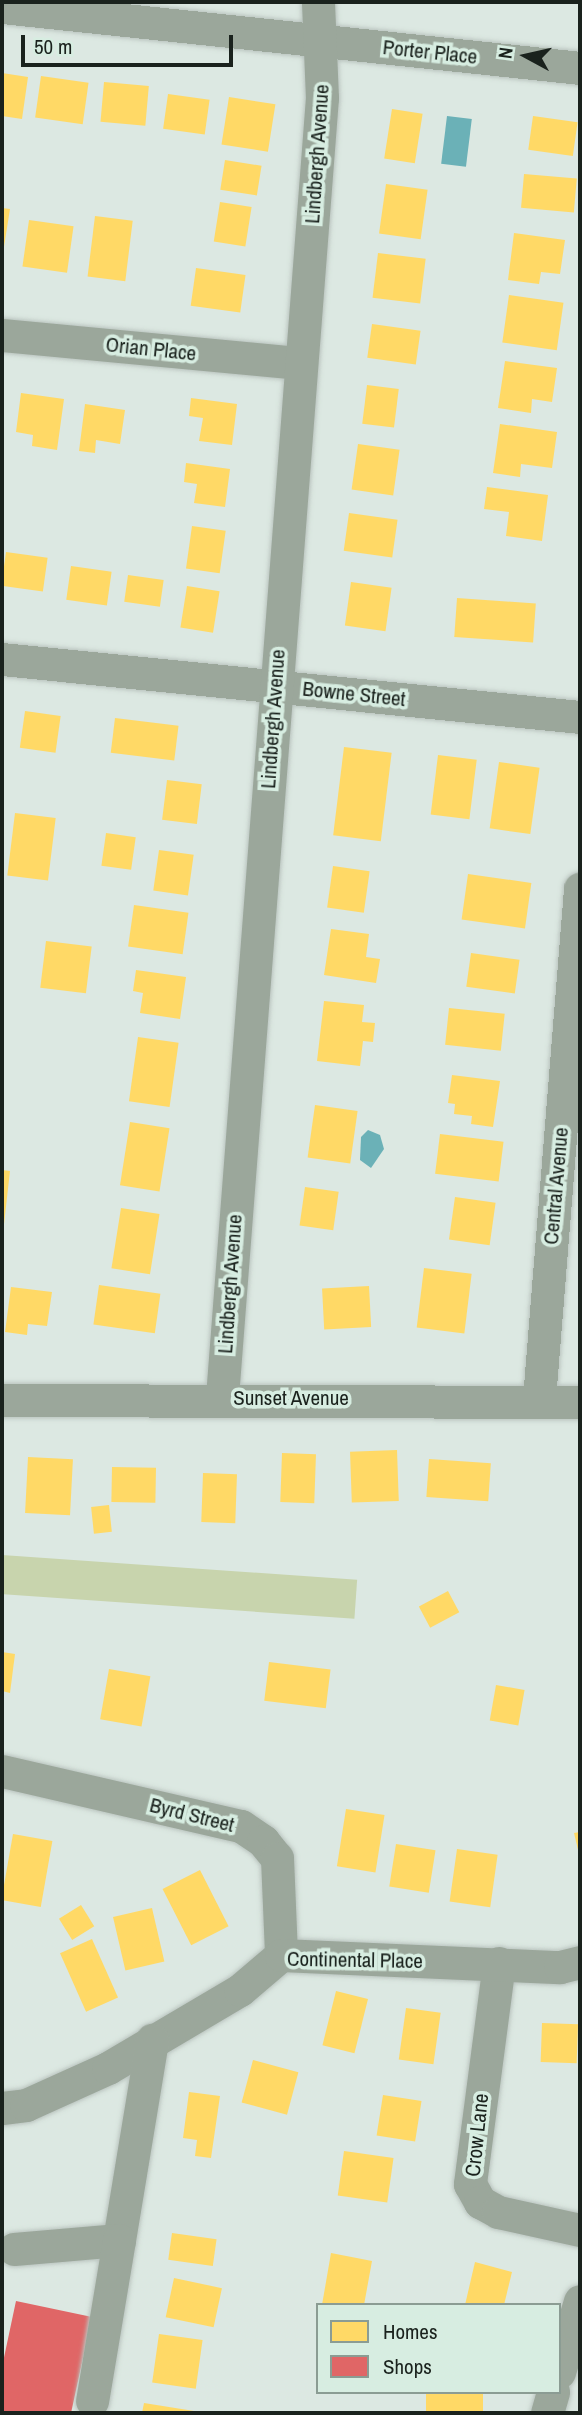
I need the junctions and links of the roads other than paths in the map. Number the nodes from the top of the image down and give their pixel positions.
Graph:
1 (318, 2) edge
2 (2, 7) edge
3 (322, 41) junction
4 (580, 68) edge
5 (2, 334) edge
6 (300, 363) junction
7 (2, 659) edge
8 (275, 686) junction
9 (580, 717) edge
10 (580, 889) edge
11 (222, 1397) junction
12 (539, 1399) junction
13 (2, 1400) edge
14 (580, 1402) edge
15 (2, 1771) edge
16 (281, 1955) junction
17 (580, 1962) edge
18 (499, 1963) junction
19 (152, 2040) junction
20 (2, 2108) edge
21 (580, 2230) edge
22 (119, 2240) junction
23 (14, 2249) dead end
24 (580, 2301) edge
25 (561, 2365) edge
26 (552, 2394) edge
27 (92, 2401) dead end
28 (547, 2413) edge

1 - 3 street, Lindbergh Avenue
2 - 3 street, Porter Place
3 - 4 street, Porter Place
3 - 6 street, Lindbergh Avenue
5 - 6 street, Orian Place
6 - 8 street, Lindbergh Avenue
7 - 8 street, Bowne Street
8 - 9 street, Bowne Street
8 - 11 street, Lindbergh Avenue
10 - 12 street, Central Avenue
11 - 12 street, Sunset Avenue
11 - 13 street, Sunset Avenue
12 - 14 street, Sunset Avenue
15 - 16 street, Byrd Street
16 - 18 street, Continental Place
16 - 19 street, Continental Place
17 - 18 street, Continental Place
18 - 21 street, Crow Lane
19 - 20 street, Continental Place
19 - 22 street
22 - 23 street
22 - 27 street
24 - 25 street
26 - 28 street

